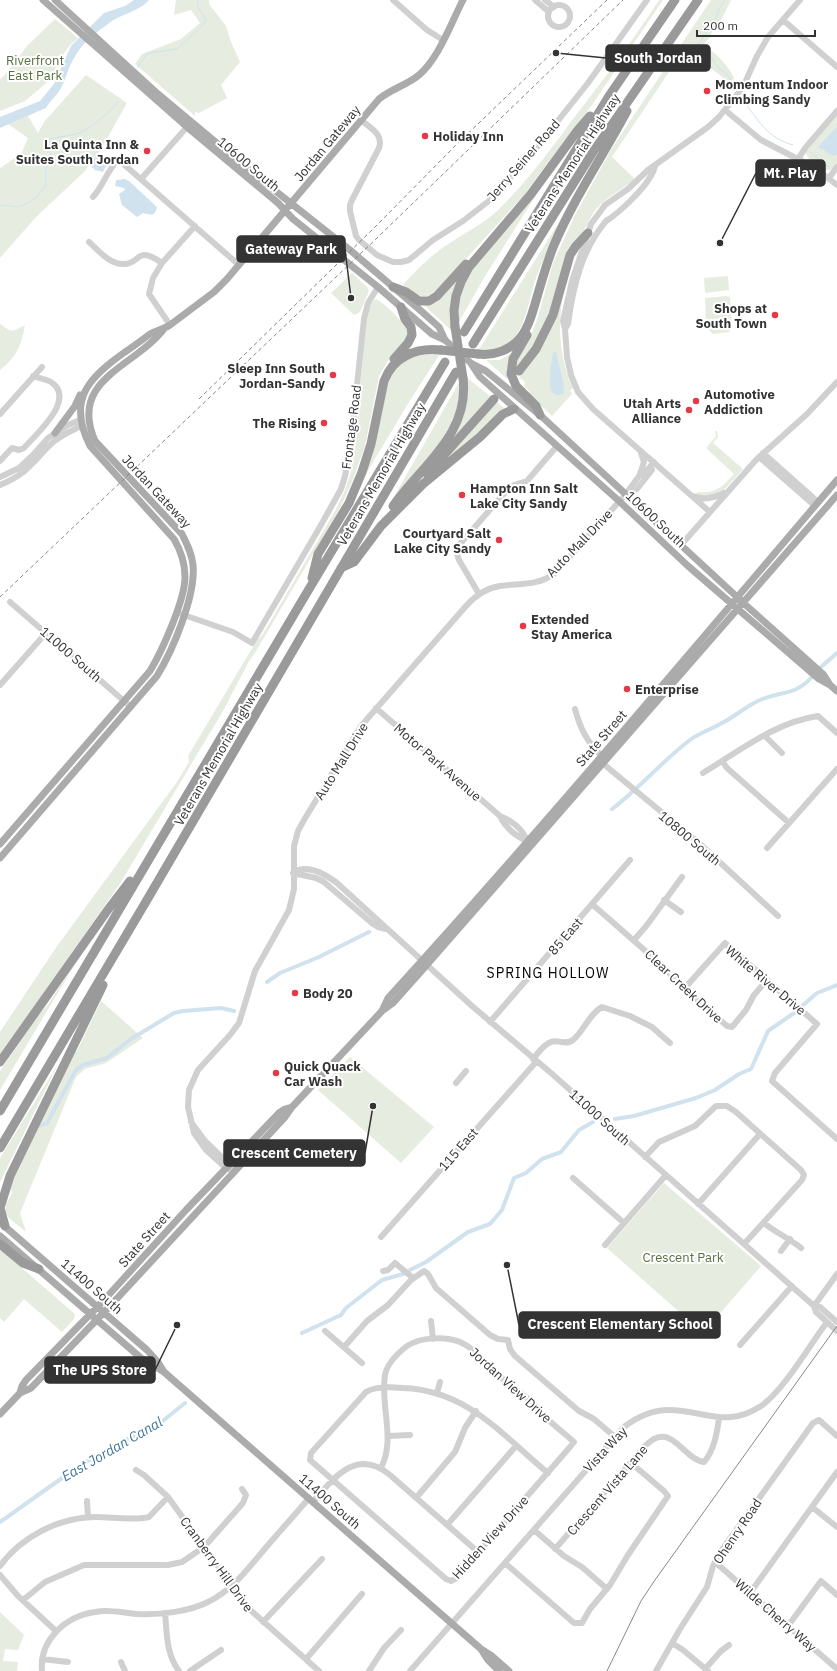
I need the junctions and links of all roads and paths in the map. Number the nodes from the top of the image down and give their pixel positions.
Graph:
1 (43, 0) edge
2 (55, 0) edge
3 (393, 0) edge
4 (463, 0) edge
5 (535, 0) edge
6 (545, 0) edge
7 (647, 0) edge
8 (676, 0) edge
9 (698, 0) edge
10 (800, 0) edge
11 (782, 20) junction
12 (443, 40) junction
13 (837, 67) edge
14 (651, 68) junction
15 (609, 96) junction
16 (725, 110) junction
17 (837, 111) edge
18 (361, 120) junction
19 (186, 127) junction
20 (798, 160) junction
21 (655, 166) junction
22 (837, 167) edge
23 (828, 178) junction
24 (141, 179) junction
25 (837, 185) edge
26 (93, 197) dead end
27 (290, 204) junction
28 (285, 211) junction
29 (607, 220) junction
30 (195, 226) junction
31 (499, 230) junction
32 (588, 233) junction
33 (89, 242) dead end
34 (162, 263) junction
35 (239, 265) junction
36 (378, 287) junction
37 (393, 287) junction
38 (401, 307) junction
39 (532, 313) junction
40 (167, 327) junction
41 (565, 330) junction
42 (464, 332) dead end
43 (445, 340) junction
44 (473, 344) dead end
45 (459, 353) junction
46 (445, 362) dead end
47 (110, 363) junction
48 (472, 364) junction
49 (42, 367) dead end
50 (519, 370) dead end
51 (456, 372) dead end
52 (33, 376) junction
53 (106, 377) junction
54 (835, 385) edge
55 (837, 394) edge
56 (380, 398) junction
57 (494, 399) dead end
58 (514, 409) junction
59 (0, 414) edge
60 (540, 415) junction
61 (82, 423) junction
62 (55, 433) junction
63 (557, 446) junction
64 (101, 448) junction
65 (640, 450) junction
66 (761, 455) junction
67 (0, 461) edge
68 (655, 464) junction
69 (666, 473) junction
70 (639, 476) junction
71 (0, 477) edge
72 (646, 480) junction
73 (837, 480) edge
74 (0, 485) edge
75 (729, 490) junction
76 (626, 494) junction
77 (690, 494) junction
78 (837, 495) edge
79 (406, 499) junction
80 (619, 501) junction
81 (817, 504) junction
82 (710, 512) junction
83 (381, 526) junction
84 (681, 545) junction
85 (341, 568) junction
86 (309, 589) junction
87 (479, 594) junction
88 (737, 597) junction
89 (10, 602) dead end
90 (743, 603) junction
91 (731, 604) junction
92 (738, 610) junction
93 (176, 612) junction
94 (184, 615) junction
95 (46, 633) junction
96 (791, 656) junction
97 (816, 669) junction
98 (0, 685) edge
99 (830, 685) junction
100 (660, 688) junction
101 (837, 691) edge
102 (125, 702) junction
103 (131, 707) junction
104 (376, 708) junction
105 (575, 709) dead end
106 (837, 733) edge
107 (765, 736) junction
108 (623, 742) junction
109 (782, 753) dead end
110 (602, 758) junction
111 (722, 761) junction
112 (837, 768) edge
113 (703, 772) dead end
114 (789, 822) junction
115 (527, 840) junction
116 (0, 844) edge
117 (767, 848) dead end
118 (152, 854) junction
119 (0, 858) edge
120 (630, 860) dead end
121 (293, 873) junction
122 (682, 877) dead end
123 (664, 900) junction
124 (592, 904) junction
125 (144, 905) junction
126 (681, 912) dead end
127 (778, 916) dead end
128 (634, 940) junction
129 (425, 963) junction
130 (767, 980) junction
131 (684, 989) junction
132 (490, 1022) junction
133 (670, 1043) dead end
134 (534, 1060) junction
135 (0, 1062) edge
136 (466, 1071) dead end
137 (456, 1083) dead end
138 (292, 1107) junction
139 (0, 1111) edge
140 (760, 1134) junction
141 (837, 1139) edge
142 (0, 1148) edge
143 (645, 1157) junction
144 (228, 1166) junction
145 (234, 1171) junction
146 (10, 1176) junction
147 (666, 1176) junction
148 (573, 1178) dead end
149 (0, 1186) edge
150 (698, 1204) junction
151 (180, 1218) junction
152 (624, 1223) junction
153 (764, 1223) junction
154 (3, 1224) edge
155 (0, 1236) edge
156 (381, 1237) dead end
157 (790, 1239) junction
158 (0, 1244) edge
159 (744, 1244) junction
160 (605, 1245) dead end
161 (801, 1248) dead end
162 (781, 1251) dead end
163 (152, 1261) junction
164 (39, 1269) junction
165 (383, 1271) dead end
166 (837, 1274) edge
167 (413, 1278) junction
168 (792, 1286) junction
169 (814, 1306) junction
170 (98, 1307) junction
171 (104, 1312) junction
172 (91, 1314) junction
173 (97, 1320) junction
174 (431, 1321) dead end
175 (827, 1322) junction
176 (837, 1322) edge
177 (325, 1331) dead end
178 (837, 1331) edge
179 (433, 1339) junction
180 (740, 1344) dead end
181 (344, 1347) junction
182 (362, 1363) dead end
183 (164, 1372) junction
184 (440, 1382) dead end
185 (385, 1388) junction
186 (20, 1393) junction
187 (437, 1393) junction
188 (476, 1411) junction
189 (0, 1414) edge
190 (718, 1418) junction
191 (410, 1435) dead end
192 (388, 1436) junction
193 (837, 1436) edge
194 (614, 1437) junction
195 (574, 1442) joint
196 (516, 1446) junction
197 (631, 1463) junction
198 (381, 1468) junction
199 (136, 1470) dead end
200 (837, 1472) edge
201 (548, 1473) junction
202 (333, 1480) junction
203 (242, 1489) dead end
204 (168, 1497) junction
205 (416, 1498) junction
206 (87, 1500) dead end
207 (311, 1500) junction
208 (812, 1508) junction
209 (88, 1517) junction
210 (447, 1525) junction
211 (837, 1527) edge
212 (534, 1530) junction
213 (204, 1547) junction
214 (556, 1549) junction
215 (478, 1552) junction
216 (322, 1559) dead end
217 (714, 1562) junction
218 (505, 1563) junction
219 (0, 1566) edge
220 (0, 1575) edge
221 (232, 1586) junction
222 (607, 1588) junction
223 (750, 1593) junction
224 (362, 1594) dead end
225 (837, 1595) edge
226 (23, 1600) junction
227 (165, 1613) junction
228 (263, 1622) junction
229 (452, 1623) junction
230 (788, 1626) junction
231 (401, 1630) dead end
232 (56, 1631) junction
233 (672, 1643) junction
234 (728, 1645) dead end
235 (481, 1649) junction
236 (221, 1650) dead end
237 (42, 1659) junction
238 (306, 1659) junction
239 (68, 1662) dead end
240 (121, 1662) dead end
241 (837, 1669) edge
242 (706, 1670) edge
243 (42, 1671) edge
244 (125, 1671) edge
245 (179, 1671) edge
246 (190, 1671) edge
247 (319, 1671) edge
248 (369, 1671) edge
249 (410, 1671) edge
250 (500, 1671) edge
251 (509, 1671) edge
252 (656, 1671) edge

1 - 19 main road, 10600 South
2 - 27 main road, 10600 South
3 - 12 street
4 - 12 main road, Jordan Gateway
5 - 6 street
7 - 18 street, Jerry Seiner Road
8 - 15 highway, Veterans Memorial Highway
9 - 14 highway, Veterans Memorial Highway
10 - 11 street
11 - 13 street
11 - 16 street
12 - 18 main road, Jordan Gateway
14 - 39 highway
14 - 44 highway, Veterans Memorial Highway
15 - 31 highway
15 - 42 highway, Veterans Memorial Highway
16 - 20 street
16 - 21 street
17 - 20 street
18 - 27 main road, Jordan Gateway
19 - 24 street
19 - 28 main road, 10600 South
20 - 23 street
21 - 29 street
21 - 32 street
22 - 23 street
23 - 25 street
24 - 26 street
24 - 30 street
27 - 28 main road, Jordan Gateway
27 - 37 main road, 10600 South
28 - 35 main road, Jordan Gateway
28 - 36 main road, 10600 South
29 - 32 street
29 - 41 street
30 - 34 street
30 - 35 street
31 - 37 highway
31 - 45 highway, bridge
32 - 41 street
32 - 50 highway
33 - 34 street
34 - 40 street
35 - 40 main road, Jordan Gateway
36 - 38 main road, 10600 South
36 - 94 street, Frontage Road
37 - 43 main road, 10600 South
38 - 43 main road, 10600 South
38 - 56 highway
39 - 45 highway, bridge
39 - 60 highway
40 - 47 main road, Jordan Gateway
40 - 53 main road, Jordan Gateway
41 - 65 street
43 - 45 main road, 10600 South, bridge
45 - 48 main road, 10600 South, bridge
45 - 56 highway, bridge
45 - 83 highway, bridge
46 - 86 highway, Veterans Memorial Highway
47 - 61 main road, Jordan Gateway
47 - 62 main road
48 - 58 main road, 10600 South
48 - 60 main road, 10600 South
49 - 52 street
51 - 85 highway, Veterans Memorial Highway
52 - 59 street
52 - 67 street
53 - 61 main road
53 - 64 main road, Jordan Gateway
54 - 55 street
54 - 66 street
56 - 86 highway
57 - 79 highway
58 - 63 main road, 10600 South
58 - 79 highway
60 - 76 main road, 10600 South
61 - 62 street
61 - 64 main road
61 - 74 street
61 - 93 main road, Jordan Gateway
62 - 71 street
63 - 80 main road, 10600 South
63 - 87 street
64 - 94 main road, Jordan Gateway
65 - 68 street
65 - 70 street
66 - 75 street
66 - 81 street
68 - 69 street
68 - 70 street
68 - 72 street
69 - 72 street
69 - 77 street
70 - 76 street
72 - 76 street
73 - 81 main road, State Street
75 - 77 street
75 - 82 street
76 - 80 street, Auto Mall Drive
76 - 84 main road, 10600 South
77 - 82 street
78 - 90 main road, State Street
79 - 83 highway
80 - 87 street, Auto Mall Drive
80 - 91 main road, 10600 South
81 - 88 main road, State Street
82 - 84 street
83 - 85 highway
84 - 88 main road, 10600 South
85 - 125 highway, Veterans Memorial Highway
86 - 118 highway, Veterans Memorial Highway
87 - 104 street, Auto Mall Drive
88 - 90 main road, 10600 South
88 - 91 main road, State Street
89 - 95 street, 11000 South
90 - 92 main road, State Street
90 - 97 main road, 10600 South
91 - 92 main road, 10600 South
91 - 100 main road, State Street
92 - 96 main road, 10600 South
92 - 108 main road, State Street
93 - 94 street
93 - 102 main road, Jordan Gateway
94 - 103 main road, Jordan Gateway
95 - 98 street
95 - 102 street, 11000 South
96 - 97 main road
96 - 99 main road, 10600 South
97 - 99 main road, 10600 South
99 - 101 main road, 10600 South
100 - 108 main road
100 - 110 main road, State Street
102 - 103 street, 11000 South
102 - 116 main road, Jordan Gateway
103 - 119 main road, Jordan Gateway
104 - 115 street, Motor Park Avenue
104 - 121 street, Auto Mall Drive
105 - 110 street, 10800 South
106 - 107 street
107 - 109 street
107 - 111 street
108 - 110 main road, State Street
110 - 115 main road, State Street
110 - 127 street, 10800 South
110 - 129 main road, State Street
111 - 113 street
111 - 114 street
112 - 114 street
114 - 117 street
115 - 129 main road, State Street
118 - 135 highway
118 - 139 highway, Veterans Memorial Highway
120 - 124 street, 85 East
121 - 129 street, 11000 South
121 - 144 street, Auto Mall Drive
122 - 123 street
123 - 126 street
123 - 128 street
124 - 128 street, Clear Creek Drive
124 - 132 street, 85 East
125 - 142 highway, Veterans Memorial Highway
125 - 146 highway
128 - 131 street, Clear Creek Drive
129 - 132 street, 11000 South
129 - 138 main road, State Street
130 - 131 street, White River Drive
130 - 131 street, Clear Creek Drive
130 - 141 street, White River Drive
132 - 134 street, 11000 South
133 - 134 street, 115 East
134 - 143 street, 11000 South
134 - 156 street, 115 East
136 - 137 street
138 - 144 main road, State Street
138 - 145 main road, State Street
140 - 143 street
140 - 150 street
140 - 153 street
143 - 147 street, 11000 South
144 - 145 street, Auto Mall Drive
144 - 151 main road, State Street
145 - 163 main road, State Street
146 - 149 highway
146 - 154 highway
147 - 150 street, 11000 South
147 - 152 street
148 - 152 street
150 - 159 street, 11000 South
151 - 163 main road
151 - 170 main road, State Street
152 - 160 street
153 - 157 street
153 - 159 street
154 - 170 main road, 11400 South
155 - 164 main road, 11400 South
157 - 161 street
157 - 162 street
158 - 164 highway
159 - 168 street, 11000 South
163 - 171 main road, State Street
164 - 172 main road, 11400 South
165 - 167 street
166 - 169 street
167 - 181 street
167 - 194 street
168 - 169 street, 11000 South
168 - 180 street
169 - 175 street, 11000 South
169 - 176 street, 11000 South
170 - 171 main road, 11400 South
170 - 172 main road, State Street
171 - 173 main road, State Street
171 - 183 main road, 11400 South
172 - 173 main road, 11400 South
172 - 186 main road, State Street
173 - 183 main road, 11400 South
173 - 186 main road, State Street
174 - 179 street
175 - 178 street, 11000 South
175 - 190 street, Vista Way
177 - 181 street
179 - 185 street, Jordan View Drive
179 - 195 street, Jordan View Drive
181 - 182 street
183 - 207 main road, 11400 South
184 - 187 street
185 - 187 street
185 - 192 street, Jordan View Drive
185 - 202 street, Hidden View Drive
186 - 189 main road, State Street
187 - 188 street
188 - 196 street
188 - 205 street
190 - 194 street, Vista Way
190 - 197 street, Crescent Vista Lane
191 - 192 street
192 - 198 street, Jordan View Drive
193 - 217 street, Ohenry Road
194 - 212 street, Vista Way
195 - 201 street, Hidden View Drive
196 - 201 street
196 - 210 street
197 - 214 street, Crescent Vista Lane
197 - 222 street
198 - 202 street
198 - 205 street
199 - 204 street, Cranberry Hill Drive
200 - 208 street
201 - 215 street, Hidden View Drive
202 - 207 street
202 - 215 street, Hidden View Drive
203 - 213 street
204 - 209 street
204 - 213 street, Cranberry Hill Drive
205 - 210 street
206 - 209 street
207 - 221 street
207 - 229 main road, 11400 South
208 - 211 street
208 - 223 street
209 - 219 street
210 - 215 street
212 - 214 street
212 - 218 street, Vista Way
213 - 221 street, Cranberry Hill Drive
213 - 226 street
214 - 222 street
216 - 228 street
217 - 223 street, Wilde Cherry Way
217 - 233 street, Ohenry Road
218 - 222 street
218 - 229 street, Vista Way
220 - 226 street
221 - 227 street
221 - 228 street, Cranberry Hill Drive
223 - 230 street, Wilde Cherry Way
224 - 238 street
225 - 230 street
226 - 232 street
227 - 232 street
227 - 245 street
228 - 238 street, Cranberry Hill Drive
229 - 235 main road, 11400 South
229 - 249 street, Vista Way
230 - 241 street, Wilde Cherry Way
231 - 248 street
232 - 237 street
233 - 242 street
233 - 252 street, Ohenry Road
234 - 242 street
235 - 250 main road, 11400 South
235 - 251 main road, 11400 South
236 - 246 street
237 - 239 street
237 - 243 street
238 - 247 street, Cranberry Hill Drive
240 - 244 street

